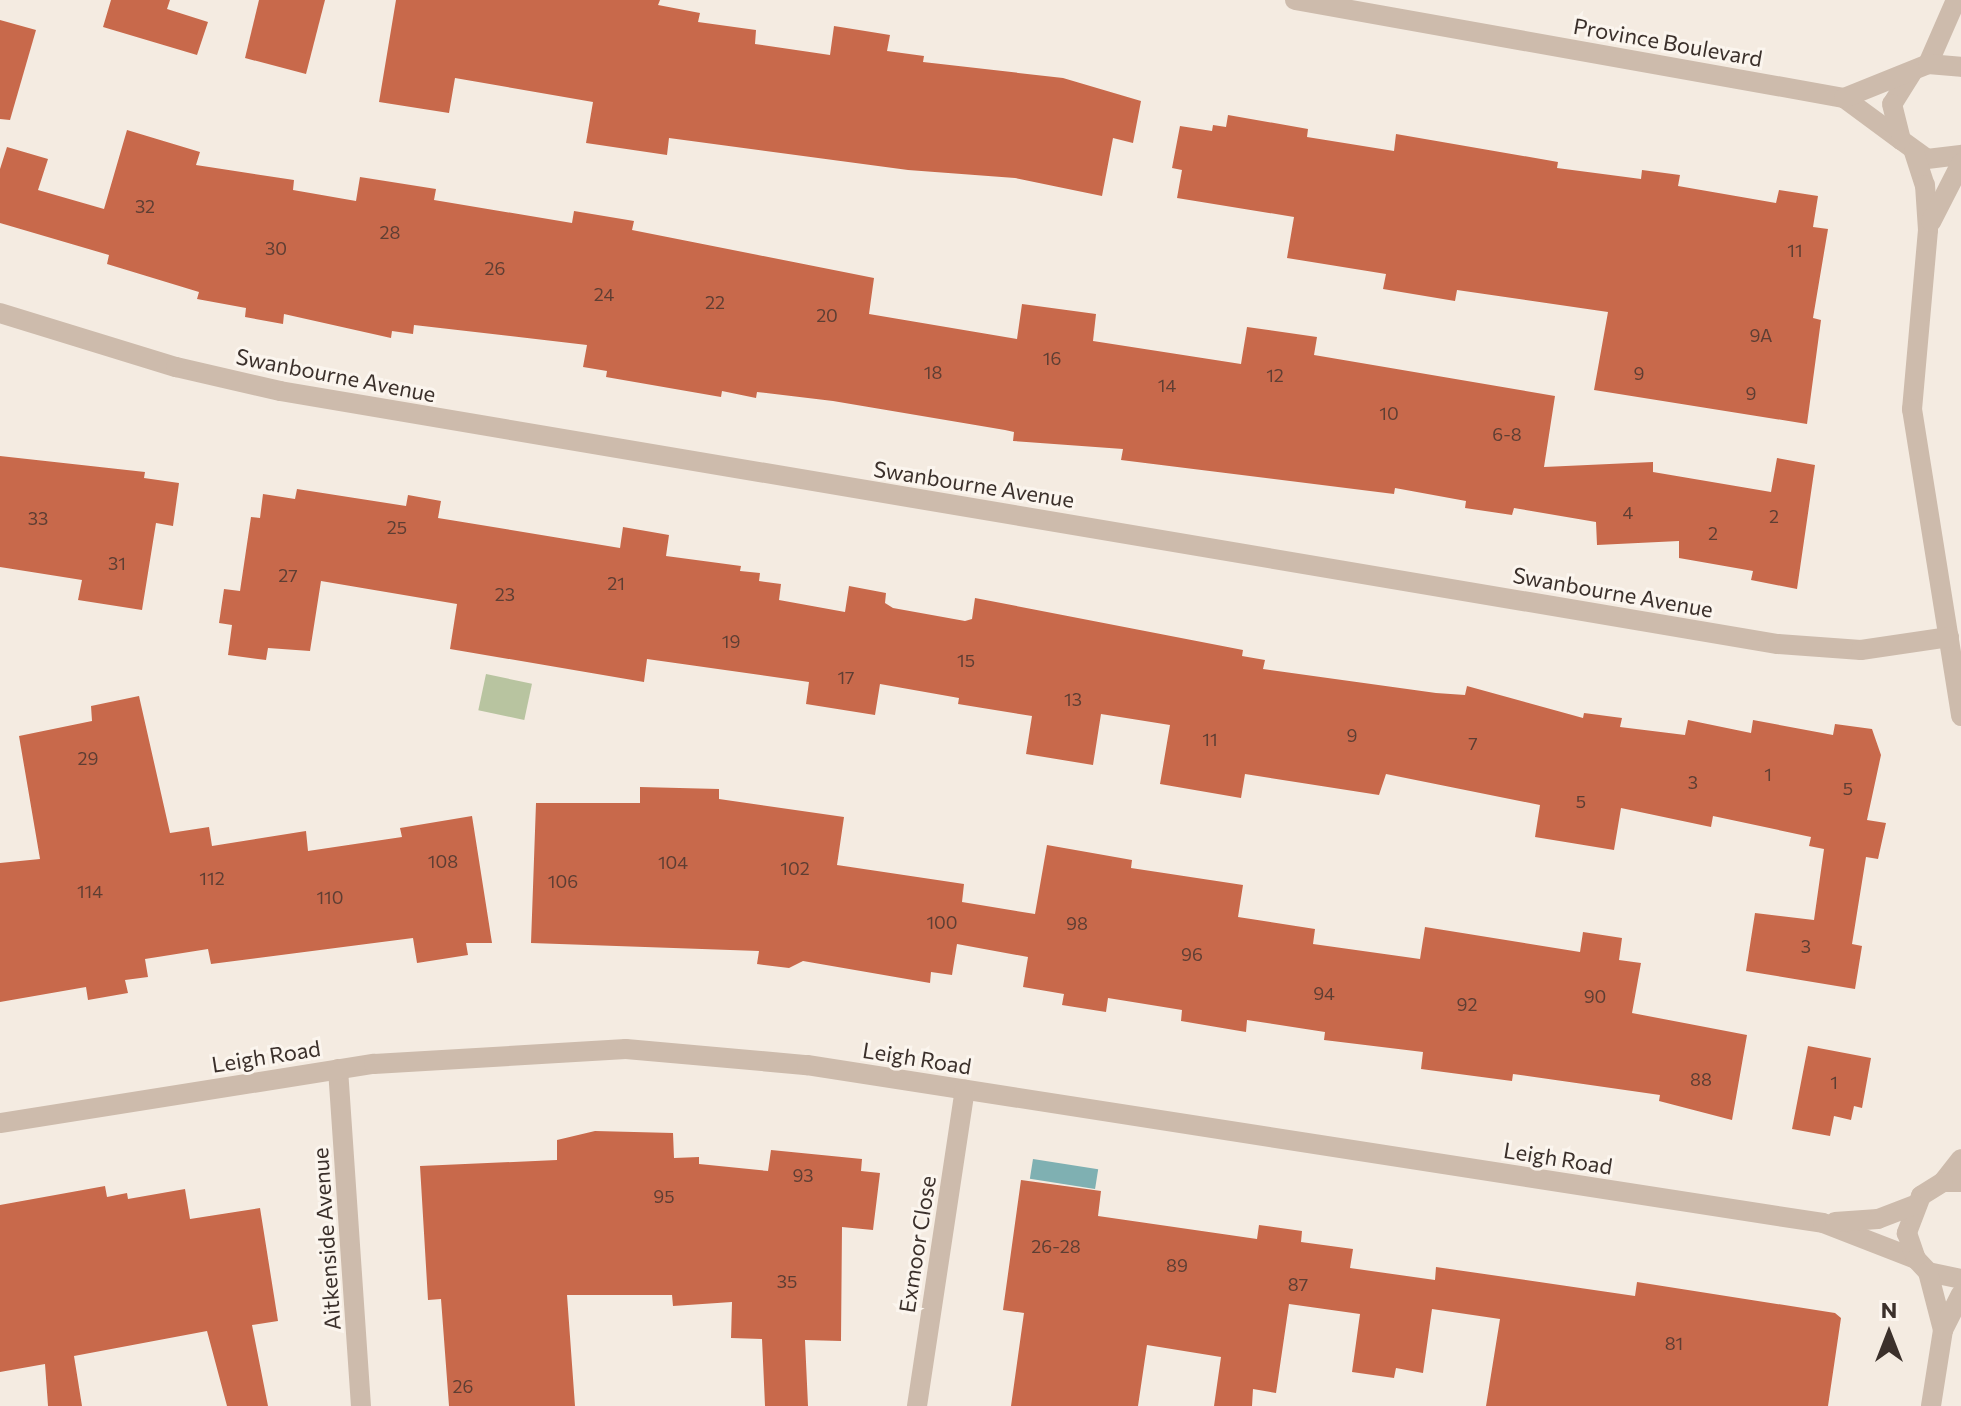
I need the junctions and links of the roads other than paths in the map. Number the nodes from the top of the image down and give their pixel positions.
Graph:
1 (1295, 0) edge
2 (1956, 0) edge
3 (1355, 5) edge
4 (1920, 67) junction
5 (1961, 67) edge
6 (1844, 98) junction
7 (1907, 146) junction
8 (1961, 155) edge
9 (1961, 163) edge
10 (1928, 230) junction
11 (0, 313) edge
12 (1949, 637) junction
13 (1961, 716) edge
14 (338, 1069) junction
15 (965, 1090) junction
16 (0, 1123) edge
17 (1961, 1159) edge
18 (1952, 1182) edge
19 (1914, 1205) junction
20 (1823, 1223) junction
21 (1922, 1265) junction
22 (1961, 1279) edge
23 (1961, 1294) edge
24 (1943, 1330) junction
25 (361, 1406) edge
26 (917, 1406) edge
27 (1931, 1406) edge

1 - 3 street, Province Boulevard
2 - 4 street
3 - 6 street, Province Boulevard
4 - 5 street
4 - 6 street
4 - 7 street
6 - 7 street, Province Boulevard
7 - 8 street, Province Boulevard
7 - 10 street
9 - 10 street
10 - 12 street
11 - 12 street, Swanbourne Avenue
12 - 13 street
14 - 15 street, Leigh Road
14 - 16 street, Leigh Road
14 - 25 street, Aitkenside Avenue
15 - 20 street, Leigh Road
15 - 26 street, Exmoor Close
17 - 18 street, Leigh Road
18 - 19 street, Leigh Road
19 - 20 street, Leigh Road
19 - 21 street
20 - 21 street, Leigh Road
21 - 22 street, Leigh Road
21 - 24 street
23 - 24 street
24 - 27 street

